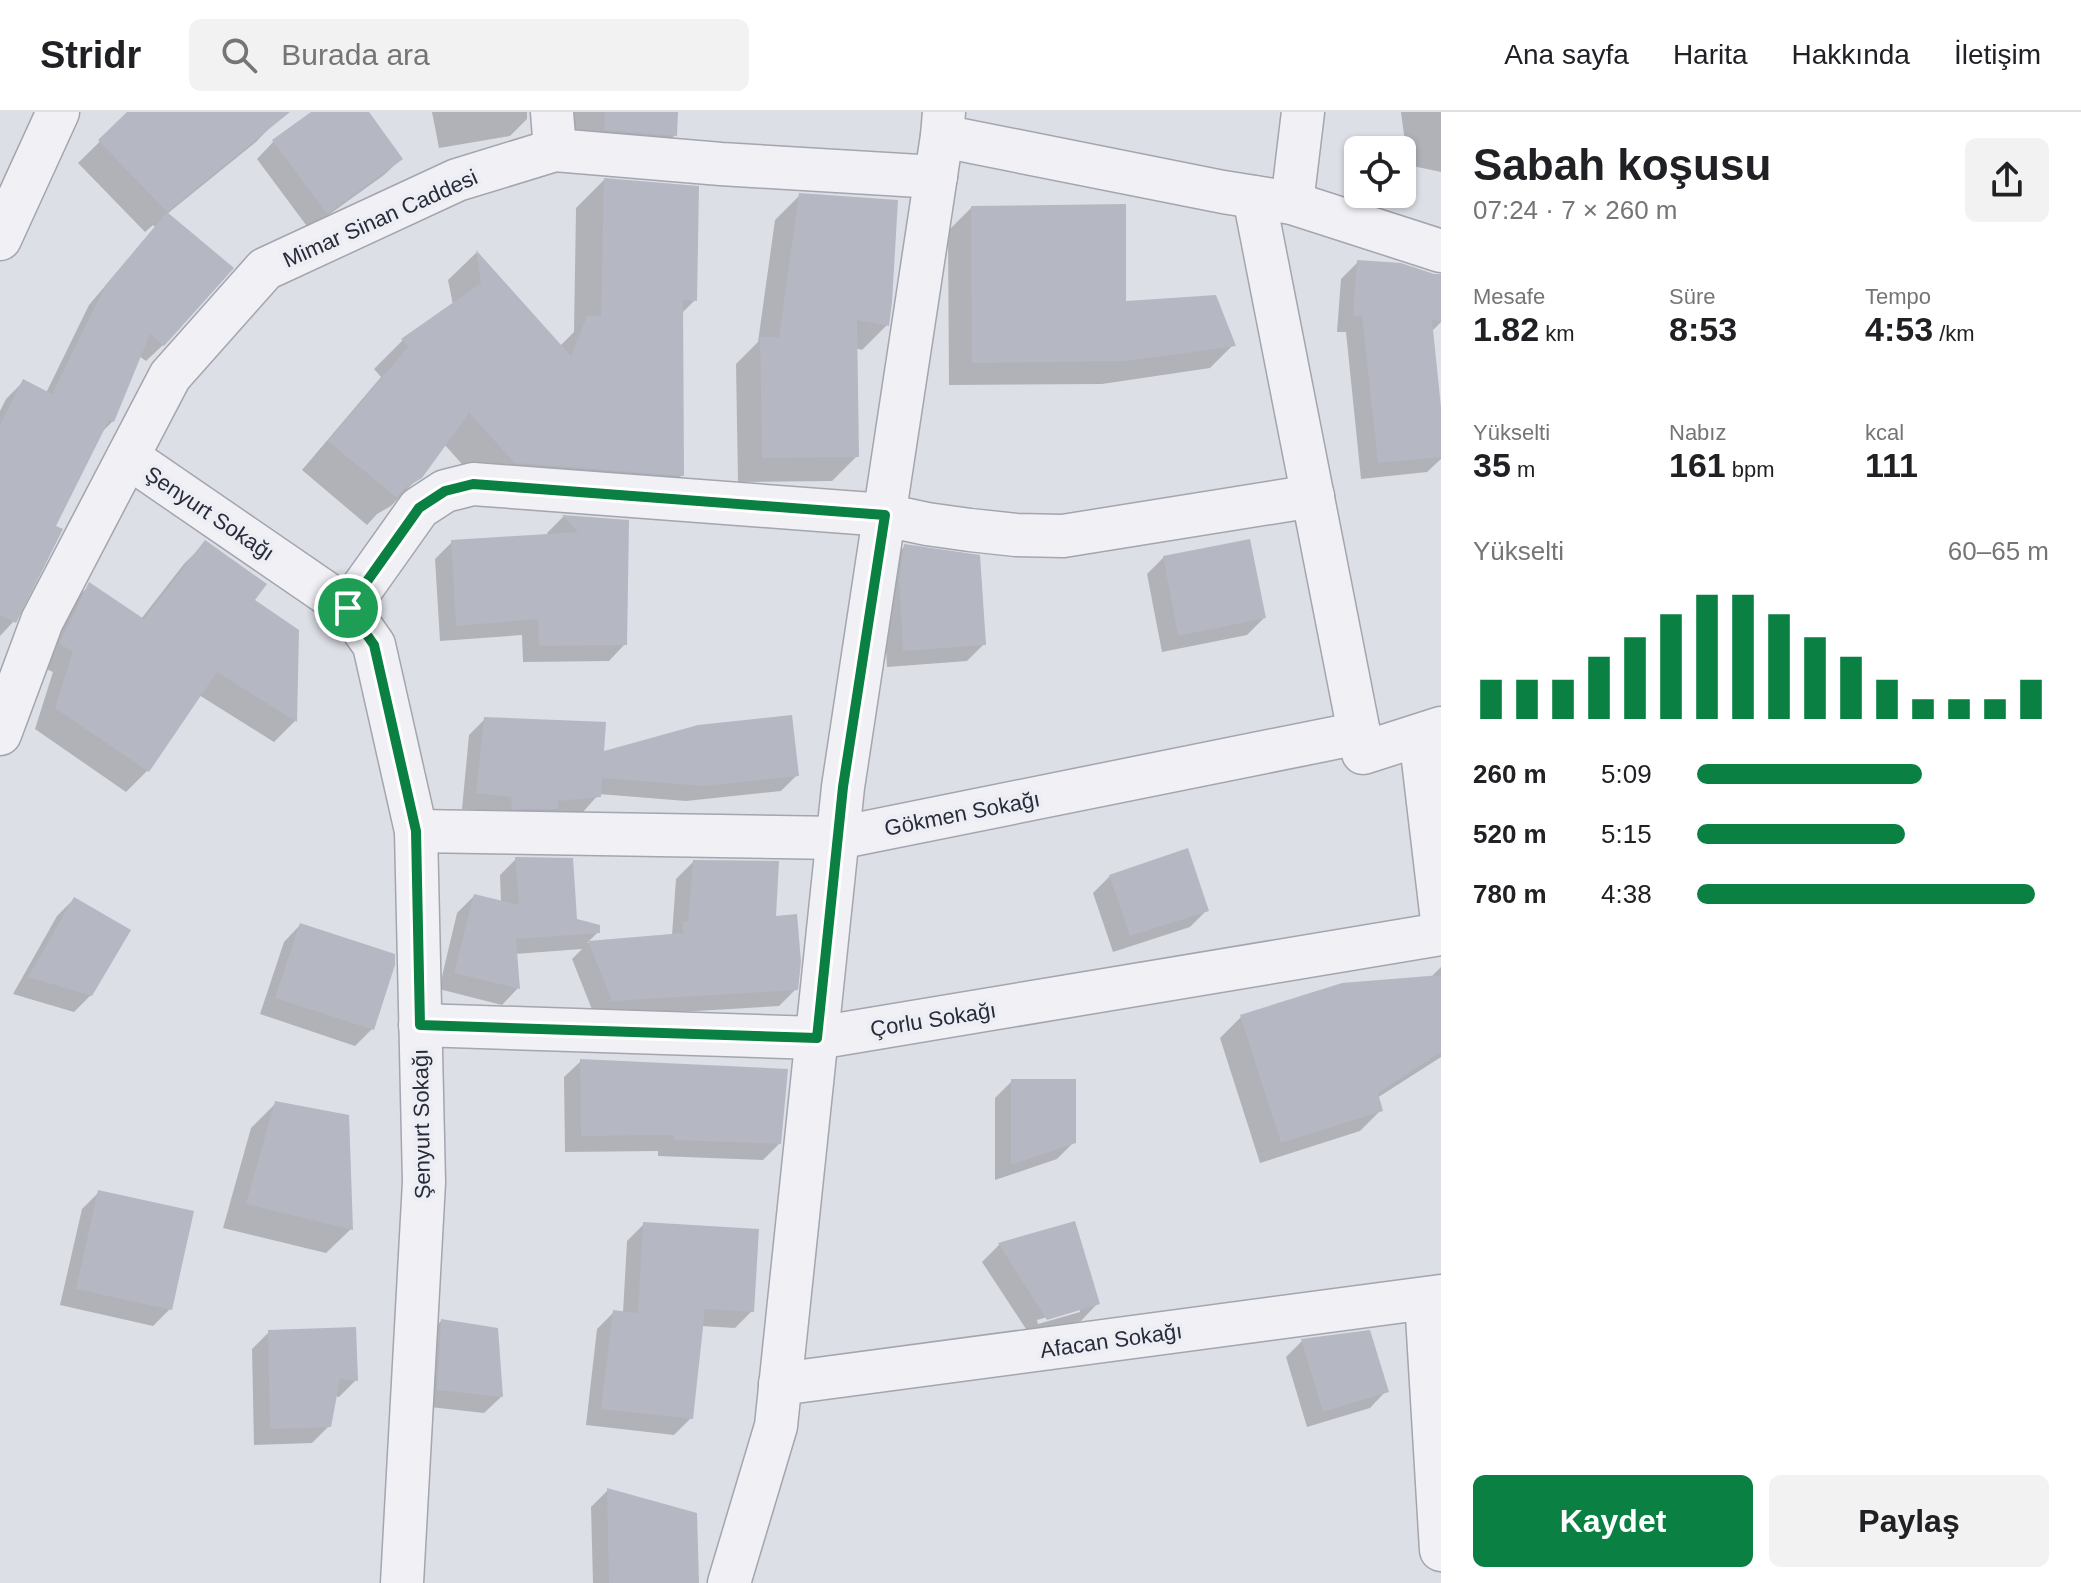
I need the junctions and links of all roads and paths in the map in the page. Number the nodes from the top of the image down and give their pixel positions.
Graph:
1 (58, 112) edge
2 (1303, 112) edge
3 (943, 124) edge
4 (553, 131) edge
5 (936, 177) junction
6 (1273, 200) junction
7 (0, 239) edge
8 (1441, 251) edge
9 (128, 457) junction
10 (1313, 496) junction
11 (885, 515) junction
12 (348, 608) junction
13 (1430, 732) edge
14 (1359, 733) junction
15 (0, 734) edge
16 (416, 831) junction
17 (838, 838) junction
18 (1441, 912) edge
19 (1441, 934) edge
20 (420, 1025) junction
21 (817, 1038) junction
22 (1433, 1298) edge
23 (780, 1384) junction
24 (1441, 1550) edge
25 (402, 1583) edge
26 (729, 1583) edge

1 - 7 street
2 - 6 street
3 - 5 street
3 - 6 street
4 - 5 street, Mimar Sinan Caddesi
4 - 9 street, Mimar Sinan Caddesi
5 - 11 street
6 - 8 street
6 - 10 street
9 - 12 street, Şenyurt Sokağı
9 - 15 street, Mimar Sinan Caddesi
10 - 11 street
10 - 14 street
11 - 12 street
11 - 17 street
12 - 16 street, Şenyurt Sokağı
13 - 14 street
13 - 18 street
14 - 17 street, Gökmen Sokağı
16 - 17 street, Gökmen Sokağı
16 - 20 street, Şenyurt Sokağı
17 - 21 street
19 - 21 street, Çorlu Sokağı
20 - 21 street, Çorlu Sokağı
20 - 25 street, Şenyurt Sokağı
21 - 23 street
22 - 23 street, Afacan Sokağı
22 - 24 street
23 - 26 street

